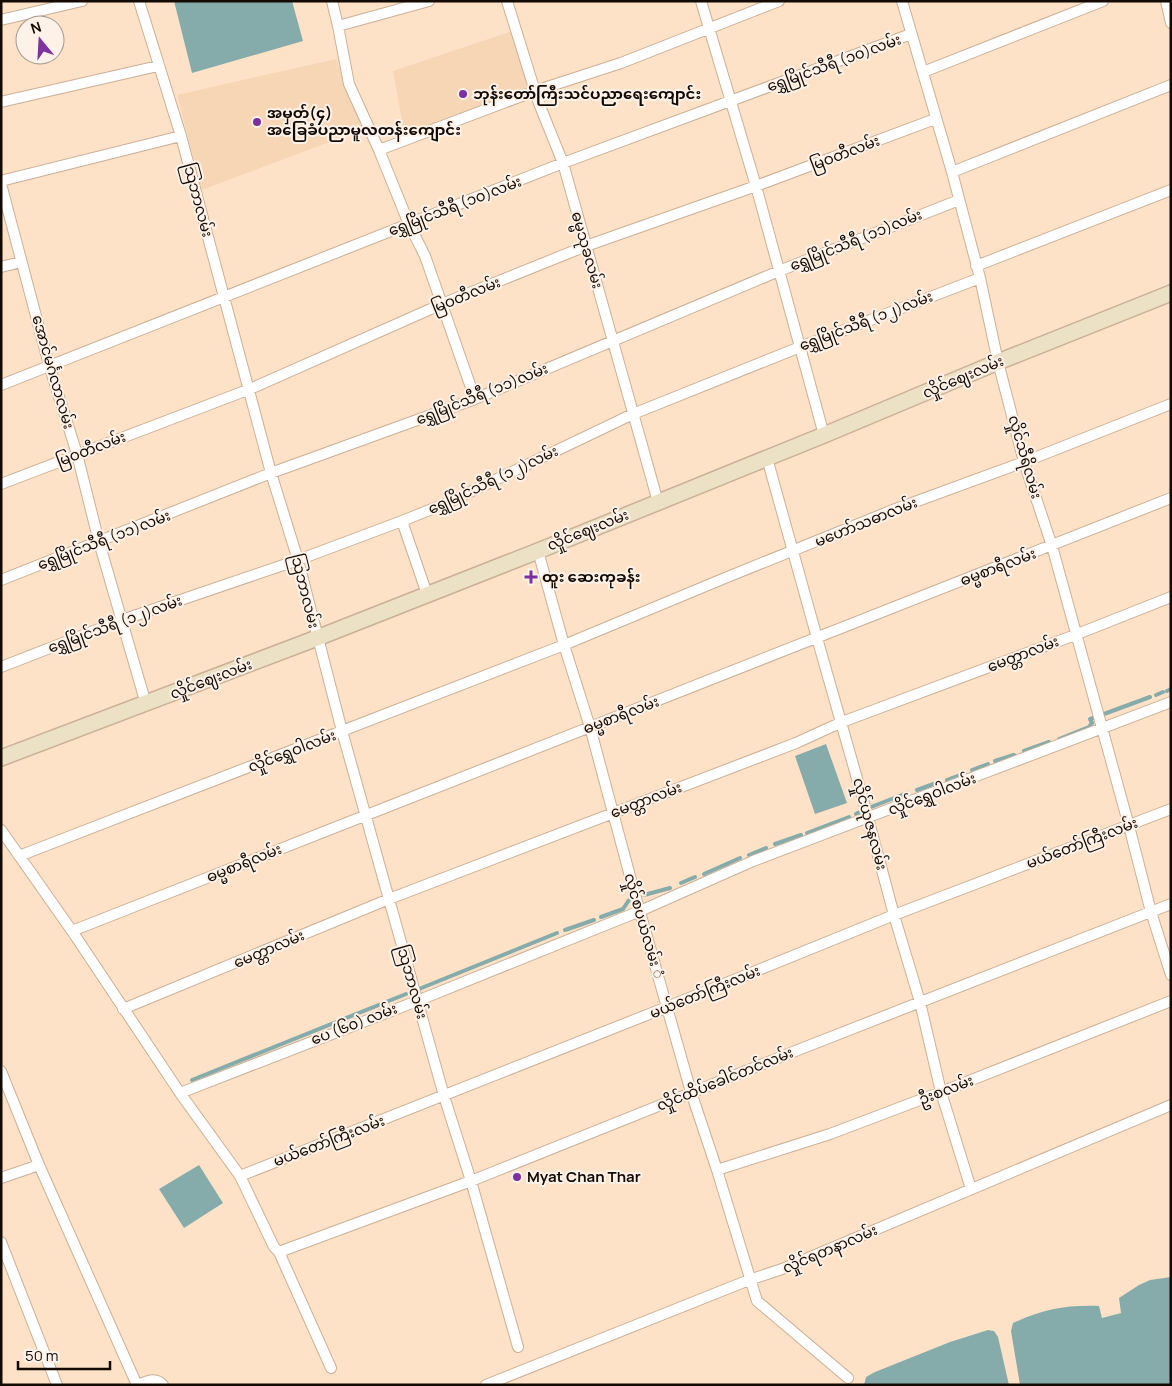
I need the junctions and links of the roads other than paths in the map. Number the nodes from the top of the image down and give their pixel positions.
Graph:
1 (82, 1) edge
2 (139, 1) edge
3 (332, 1) edge
4 (429, 1) edge
5 (508, 1) edge
6 (702, 1) edge
7 (779, 1) edge
8 (902, 1) edge
9 (1103, 1) edge
10 (1166, 1) edge
11 (1, 20) edge
12 (1171, 23) edge
13 (338, 26) junction
14 (710, 29) junction
15 (911, 34) junction
16 (158, 66) junction
17 (923, 72) junction
18 (1171, 85) edge
19 (535, 91) junction
20 (732, 100) junction
21 (1, 102) edge
22 (935, 119) junction
23 (181, 136) junction
24 (379, 150) junction
25 (563, 163) junction
26 (952, 172) junction
27 (1, 182) edge
28 (756, 186) junction
29 (1171, 190) edge
30 (959, 200) junction
31 (409, 224) junction
32 (586, 246) junction
33 (22, 262) junction
34 (976, 266) junction
35 (1, 267) edge
36 (779, 271) junction
37 (980, 278) junction
38 (1171, 293) edge
39 (224, 296) junction
40 (442, 304) junction
41 (613, 340) junction
42 (800, 347) junction
43 (998, 362) junction
44 (49, 365) junction
45 (1, 385) edge
46 (250, 389) junction
47 (475, 399) junction
48 (1171, 404) edge
49 (633, 414) junction
50 (824, 435) junction
51 (77, 454) junction
52 (768, 458) junction
53 (1024, 462) junction
54 (272, 473) junction
55 (1, 484) edge
56 (1171, 498) edge
57 (658, 502) junction
58 (402, 521) junction
59 (99, 542) junction
60 (1052, 546) junction
61 (538, 550) junction
62 (793, 551) junction
63 (298, 560) junction
64 (1, 580) edge
65 (427, 594) junction
66 (1171, 597) edge
67 (122, 620) junction
68 (1075, 635) junction
69 (317, 638) junction
70 (817, 638) junction
71 (564, 645) junction
72 (1, 667) edge
73 (1171, 702) edge
74 (146, 704) junction
75 (842, 722) junction
76 (1101, 726) junction
77 (590, 727) junction
78 (342, 731) junction
79 (1, 758) edge
80 (1171, 809) edge
81 (613, 813) junction
82 (365, 814) junction
83 (868, 818) junction
84 (1129, 826) junction
85 (1, 830) edge
86 (19, 856) junction
87 (389, 899) junction
88 (1171, 904) edge
89 (640, 911) junction
90 (1151, 912) junction
91 (894, 915) junction
92 (72, 931) junction
93 (1171, 975) edge
94 (417, 1001) junction
95 (1171, 1001) edge
96 (920, 1002) junction
97 (667, 1007) junction
98 (123, 1010) junction
99 (1, 1071) edge
100 (4, 1084) edge
101 (180, 1092) junction
102 (691, 1092) junction
103 (941, 1092) junction
104 (444, 1096) junction
105 (1171, 1105) edge
106 (39, 1164) junction
107 (717, 1170) junction
108 (240, 1176) junction
109 (1, 1178) edge
110 (471, 1180) junction
111 (971, 1189) junction
112 (1, 1242) edge
113 (279, 1252) junction
114 (750, 1280) junction
115 (518, 1348) dead end
116 (331, 1368) dead end
117 (848, 1378) dead end
118 (57, 1385) edge
119 (137, 1385) edge
120 (163, 1385) edge
121 (486, 1385) edge

1 - 11 street
2 - 16 street, သြဘာလမ်း
3 - 13 street
4 - 13 street
5 - 19 street, ဓမ္မသုခလမ်း
6 - 14 street
7 - 14 street
8 - 15 street, လှိုင်သီရိလမ်း
9 - 17 street
10 - 12 street
13 - 24 street
14 - 19 street
14 - 20 street
15 - 17 street, လှိုင်သီရိလမ်း
15 - 20 street, ရွှေမြိုင်သီရီ (၁၀)လမ်း
16 - 21 street
16 - 23 street, သြဘာလမ်း
17 - 22 street, လှိုင်သီရိလမ်း
18 - 26 street
19 - 24 street
19 - 25 street, ဓမ္မသုခလမ်း
20 - 25 street, ရွှေမြိုင်သီရီ (၁၀)လမ်း
20 - 28 street
22 - 26 street, လှိုင်သီရိလမ်း
22 - 28 street, မြဝတီလမ်း
23 - 27 street
23 - 39 street, သြဘာလမ်း
24 - 31 street
25 - 31 street, ရွှေမြိုင်သီရီ (၁၀)လမ်း
25 - 32 street, ဓမ္မသုခလမ်း
26 - 30 street, လှိုင်သီရိလမ်း
27 - 33 street, အောင်မင်္ဂလာလမ်း
28 - 32 street, မြဝတီလမ်း
28 - 36 street
29 - 34 street
30 - 34 street, လှိုင်သီရိလမ်း
30 - 36 street, ရွှေမြိုင်သီရီ (၁၁)လမ်း
31 - 39 street, ရွှေမြိုင်သီရီ (၁၀)လမ်း
31 - 40 street
32 - 40 street, မြဝတီလမ်း
32 - 41 street, ဓမ္မသုခလမ်း
33 - 35 street
33 - 44 street, အောင်မင်္ဂလာလမ်း
34 - 37 street, လှိုင်သီရိလမ်း
36 - 41 street, ရွှေမြိုင်သီရီ (၁၁)လမ်း
36 - 42 street
37 - 42 street, ရွှေမြိုင်သီရီ (၁၂)လမ်း
37 - 43 street, လှိုင်သီရိလမ်း
38 - 43 street, လှိုင်ဈေးလမ်း
39 - 44 street, ရွှေမြိုင်သီရီ (၁၀)လမ်း
39 - 46 street, သြဘာလမ်း
40 - 46 street, မြဝတီလမ်း
40 - 47 street
41 - 47 street, ရွှေမြိုင်သီရီ (၁၁)လမ်း
41 - 49 street, ဓမ္မသုခလမ်း
42 - 49 street, ရွှေမြိုင်သီရီ (၁၂)လမ်း
42 - 50 street
43 - 50 street, လှိုင်ဈေးလမ်း
43 - 53 street, လှိုင်သီရိလမ်း
44 - 45 street, ရွှေမြိုင်သီရီ (၁၀)လမ်း
44 - 51 street, အောင်မင်္ဂလာလမ်း
46 - 51 street, မြဝတီလမ်း
46 - 54 street, သြဘာလမ်း
47 - 54 street, ရွှေမြိုင်သီရီ (၁၁)လမ်း
48 - 53 street, မဟော်သဓာလမ်း
49 - 57 street, ဓမ္မသုခလမ်း
49 - 58 street, ရွှေမြိုင်သီရီ (၁၂)လမ်း
50 - 52 street, လှိုင်ဈေးလမ်း
51 - 55 street, မြဝတီလမ်း
51 - 59 street, အောင်မင်္ဂလာလမ်း
52 - 57 street, လှိုင်ဈေးလမ်း
52 - 62 street, လှိုင်ယုဇနလမ်း
53 - 60 street, လှိုင်သီရိလမ်း
53 - 62 street, မဟော်သဓာလမ်း
54 - 59 street, ရွှေမြိုင်သီရီ (၁၁)လမ်း
54 - 63 street, သြဘာလမ်း
56 - 60 street, ဓမ္မစာရီလမ်း
57 - 61 street, လှိုင်ဈေးလမ်း
58 - 63 street, ရွှေမြိုင်သီရီ (၁၂)လမ်း
58 - 65 street
59 - 64 street, ရွှေမြိုင်သီရီ (၁၁)လမ်း
59 - 67 street, အောင်မင်္ဂလာလမ်း
60 - 68 street, လှိုင်သီရိလမ်း
60 - 70 street, ဓမ္မစာရီလမ်း
61 - 65 street, လှိုင်ဈေးလမ်း
61 - 71 street, လှိုင်စပယ်လမ်း ံ
62 - 70 street, လှိုင်ယုဇနလမ်း
62 - 71 street, မဟော်သဓာလမ်း
63 - 67 street, ရွှေမြိုင်သီရီ (၁၂)လမ်း
63 - 69 street, သြဘာလမ်း
65 - 69 street, လှိုင်ဈေးလမ်း
66 - 68 street, မေတ္တာလမ်း
67 - 72 street, ရွှေမြိုင်သီရီ (၁၂)လမ်း
67 - 74 street, အောင်မင်္ဂလာလမ်း
68 - 75 street, မေတ္တာလမ်း
68 - 76 street, လှိုင်သီရိလမ်း
69 - 74 street, လှိုင်ဈေးလမ်း
69 - 78 street, သြဘာလမ်း
70 - 75 street, လှိုင်ယုဇနလမ်း
70 - 77 street, ဓမ္မစာရီလမ်း
71 - 77 street, လှိုင်စပယ်လမ်း ံ
71 - 78 street, လှိုင်ရွှေဝါလမ်း
73 - 76 street, လှိုင်ရွှေဝါလမ်း
74 - 79 street, လှိုင်ဈေးလမ်း
75 - 81 street, မေတ္တာလမ်း
75 - 83 street, လှိုင်ယုဇနလမ်း
76 - 83 street, လှိုင်ရွှေဝါလမ်း
76 - 84 street
77 - 81 street, လှိုင်စပယ်လမ်း ံ
77 - 82 street, ဓမ္မစာရီလမ်း
78 - 82 street, သြဘာလမ်း
78 - 86 street, လှိုင်ရွှေဝါလမ်း
80 - 84 street, မယ်တော်ကြီးလမ်း
81 - 87 street, မေတ္တာလမ်း
81 - 89 street, လှိုင်စပယ်လမ်း ံ
82 - 87 street, သြဘာလမ်း
82 - 92 street, ဓမ္မစာရီလမ်း
83 - 89 street, လှိုင်ရွှေဝါလမ်း
83 - 91 street, လှိုင်ယုဇနလမ်း
84 - 90 street
84 - 91 street, မယ်တော်ကြီးလမ်း
85 - 86 street
86 - 92 street
87 - 94 street, သြဘာလမ်း
87 - 98 street, မေတ္တာလမ်း
88 - 90 street, လှိုင်ထိပ်ခေါင်တင်လမ်း
89 - 94 street, ပေ (၆၀) လမ်း
89 - 97 street, လှိုင်စပယ်လမ်း ံ
90 - 93 street
90 - 96 street, လှိုင်ထိပ်ခေါင်တင်လမ်း
91 - 96 street, လှိုင်ယုဇနလမ်း
91 - 97 street, မယ်တော်ကြီးလမ်း
92 - 98 street
94 - 101 street, ပေ (၆၀) လမ်း
94 - 104 street, သြဘာလမ်း
95 - 103 street, ဦးစလမ်း
96 - 102 street, လှိုင်ထိပ်ခေါင်တင်လမ်း
96 - 103 street, လှိုင်ယုဇနလမ်း
97 - 102 street, လှိုင်စပယ်လမ်း ံ
97 - 104 street, မယ်တော်ကြီးလမ်း
98 - 101 street
99 - 100 street
100 - 106 street
101 - 108 street
102 - 107 street, လှိုင်စပယ်လမ်း ံ
102 - 110 street, လှိုင်ထိပ်ခေါင်တင်လမ်း
103 - 107 street, ဦးစလမ်း
103 - 111 street, လှိုင်ယုဇနလမ်း
104 - 108 street, မယ်တော်ကြီးလမ်း
104 - 110 street, သြဘာလမ်း
105 - 111 street, လှိုင်ရတနာလမ်း
106 - 109 street
106 - 119 street
107 - 114 street, လှိုင်စပယ်လမ်း ံ
108 - 113 street
110 - 113 street, လှိုင်ထိပ်ခေါင်တင်လမ်း
110 - 115 street, သြဘာလမ်း
111 - 114 street, လှိုင်ရတနာလမ်း
112 - 118 street
113 - 116 street
114 - 117 street, လှိုင်စပယ်လမ်း ံ
114 - 121 street, လှိုင်ရတနာလမ်း
119 - 120 street

